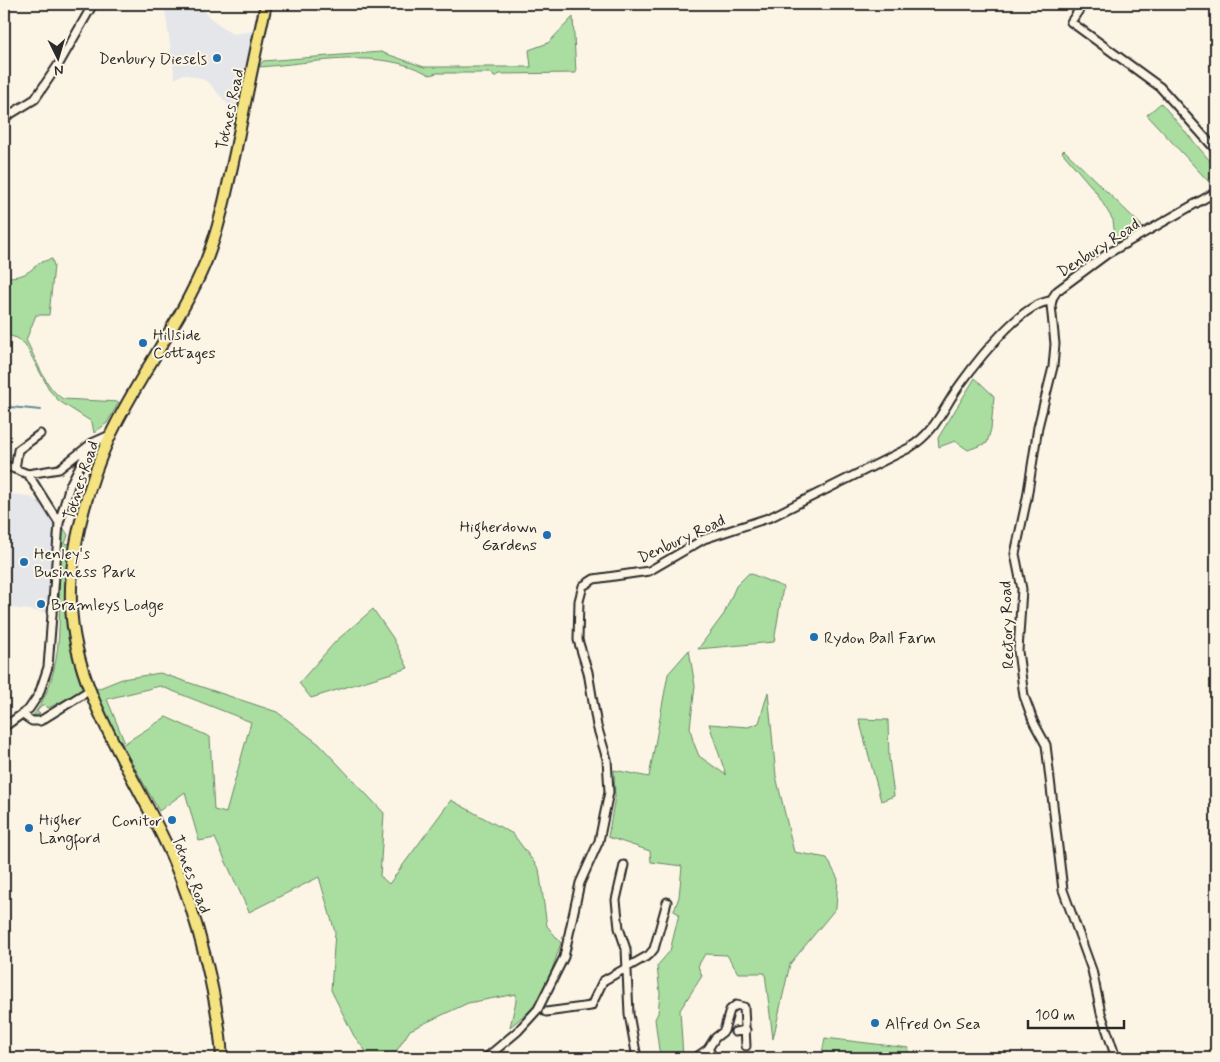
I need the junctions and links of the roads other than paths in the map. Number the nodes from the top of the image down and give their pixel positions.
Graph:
1 (93, 4) edge
2 (266, 4) edge
3 (1083, 4) edge
4 (4, 118) edge
5 (1216, 150) edge
6 (1216, 192) edge
7 (1052, 301) junction
8 (40, 434) dead end
9 (110, 435) junction
10 (90, 446) junction
11 (4, 465) edge
12 (15, 469) junction
13 (28, 474) junction
14 (60, 523) junction
15 (90, 690) junction
16 (23, 715) junction
17 (4, 727) edge
18 (624, 864) dead end
19 (667, 902) dead end
20 (627, 969) junction
21 (546, 1012) dead end
22 (746, 1030) junction
23 (735, 1032) dead end
24 (746, 1046) dead end
25 (708, 1049) junction
26 (222, 1058) edge
27 (486, 1058) edge
28 (637, 1058) edge
29 (695, 1058) edge
30 (714, 1058) edge
31 (1116, 1058) edge

1 - 4 street
2 - 9 main road, Totnes Road
3 - 5 street
6 - 7 street, Denbury Road
7 - 27 street, Denbury Road
7 - 31 street, Rectory Road
8 - 12 street
9 - 10 street
9 - 15 main road, Totnes Road
10 - 13 street
10 - 14 street
11 - 12 street
12 - 13 street
13 - 14 street
14 - 16 street
15 - 16 street
15 - 26 main road, Totnes Road
16 - 17 street
18 - 20 street
19 - 20 street
20 - 21 street
20 - 28 street
22 - 23 street
22 - 24 street
22 - 25 street
25 - 29 street
25 - 30 street

